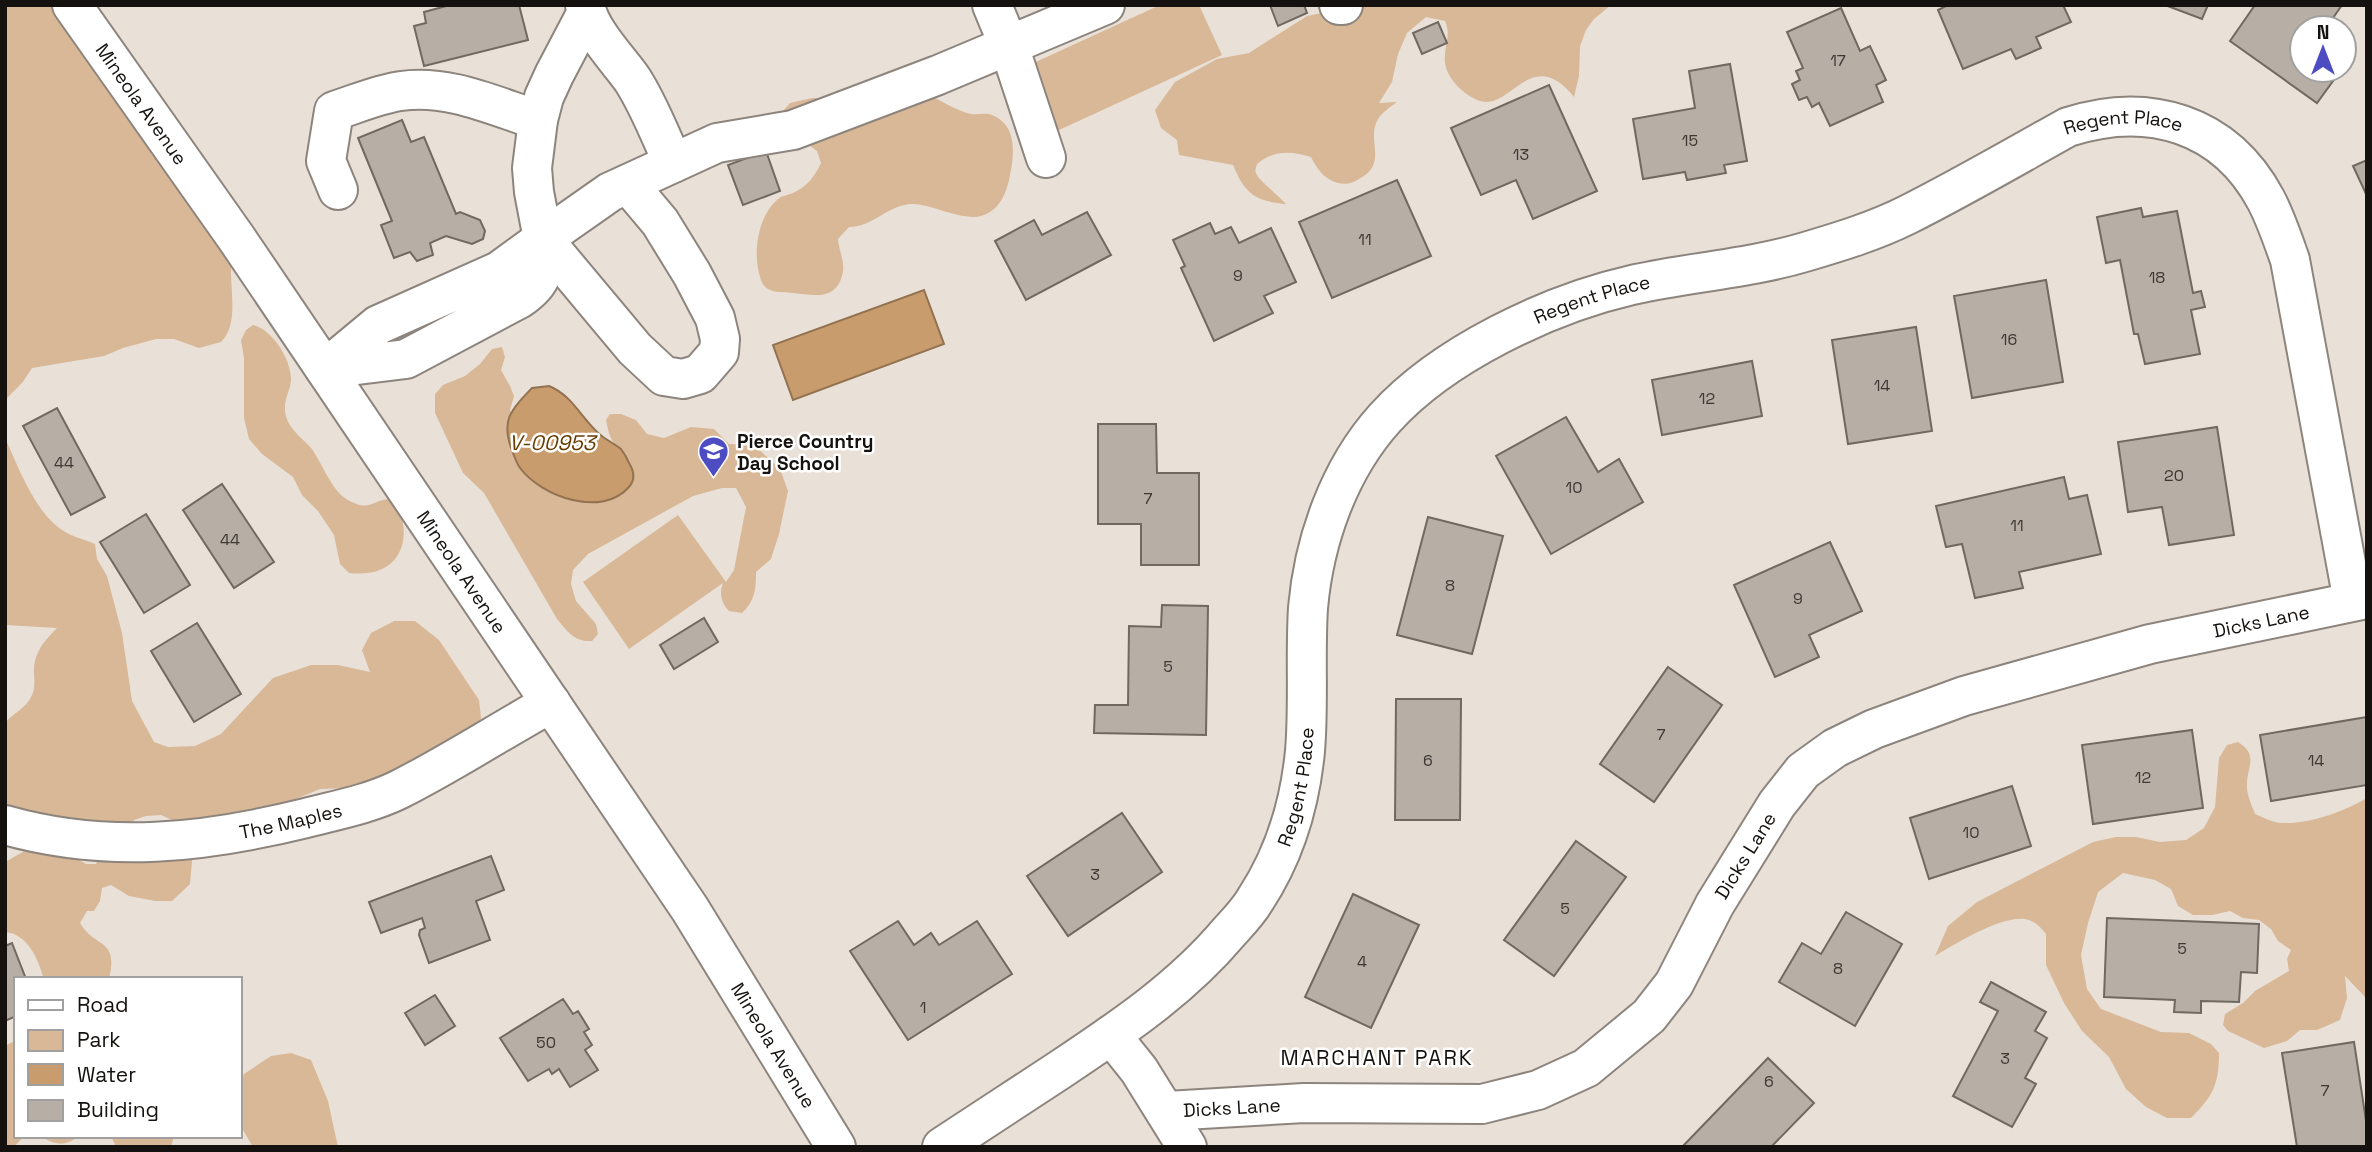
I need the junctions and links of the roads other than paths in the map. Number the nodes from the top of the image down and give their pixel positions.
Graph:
1 (72, 5) edge
2 (992, 5) edge
3 (1105, 5) edge
4 (586, 9) edge
5 (1009, 46) junction
6 (538, 120) junction
7 (1046, 158) dead end
8 (673, 163) junction
9 (628, 184) junction
10 (338, 190) dead end
11 (544, 239) junction
12 (325, 369) junction
13 (2360, 600) edge
14 (551, 703) junction
15 (5, 825) edge
16 (1111, 1035) junction
17 (1167, 1111) junction
18 (836, 1147) edge
19 (942, 1147) edge
20 (1188, 1147) edge

1 - 12 street, Mineola Avenue
2 - 5 street
3 - 5 street
4 - 6 street
4 - 8 street
5 - 7 street
5 - 8 street
6 - 10 street
6 - 11 street
8 - 9 street
9 - 11 street
9 - 11 street
11 - 12 street
12 - 14 street, Mineola Avenue
13 - 16 street, Regent Place
13 - 17 street, Dicks Lane
14 - 15 street, The Maples
14 - 18 street, Mineola Avenue
16 - 17 street
16 - 19 street, Regent Place
17 - 20 street

